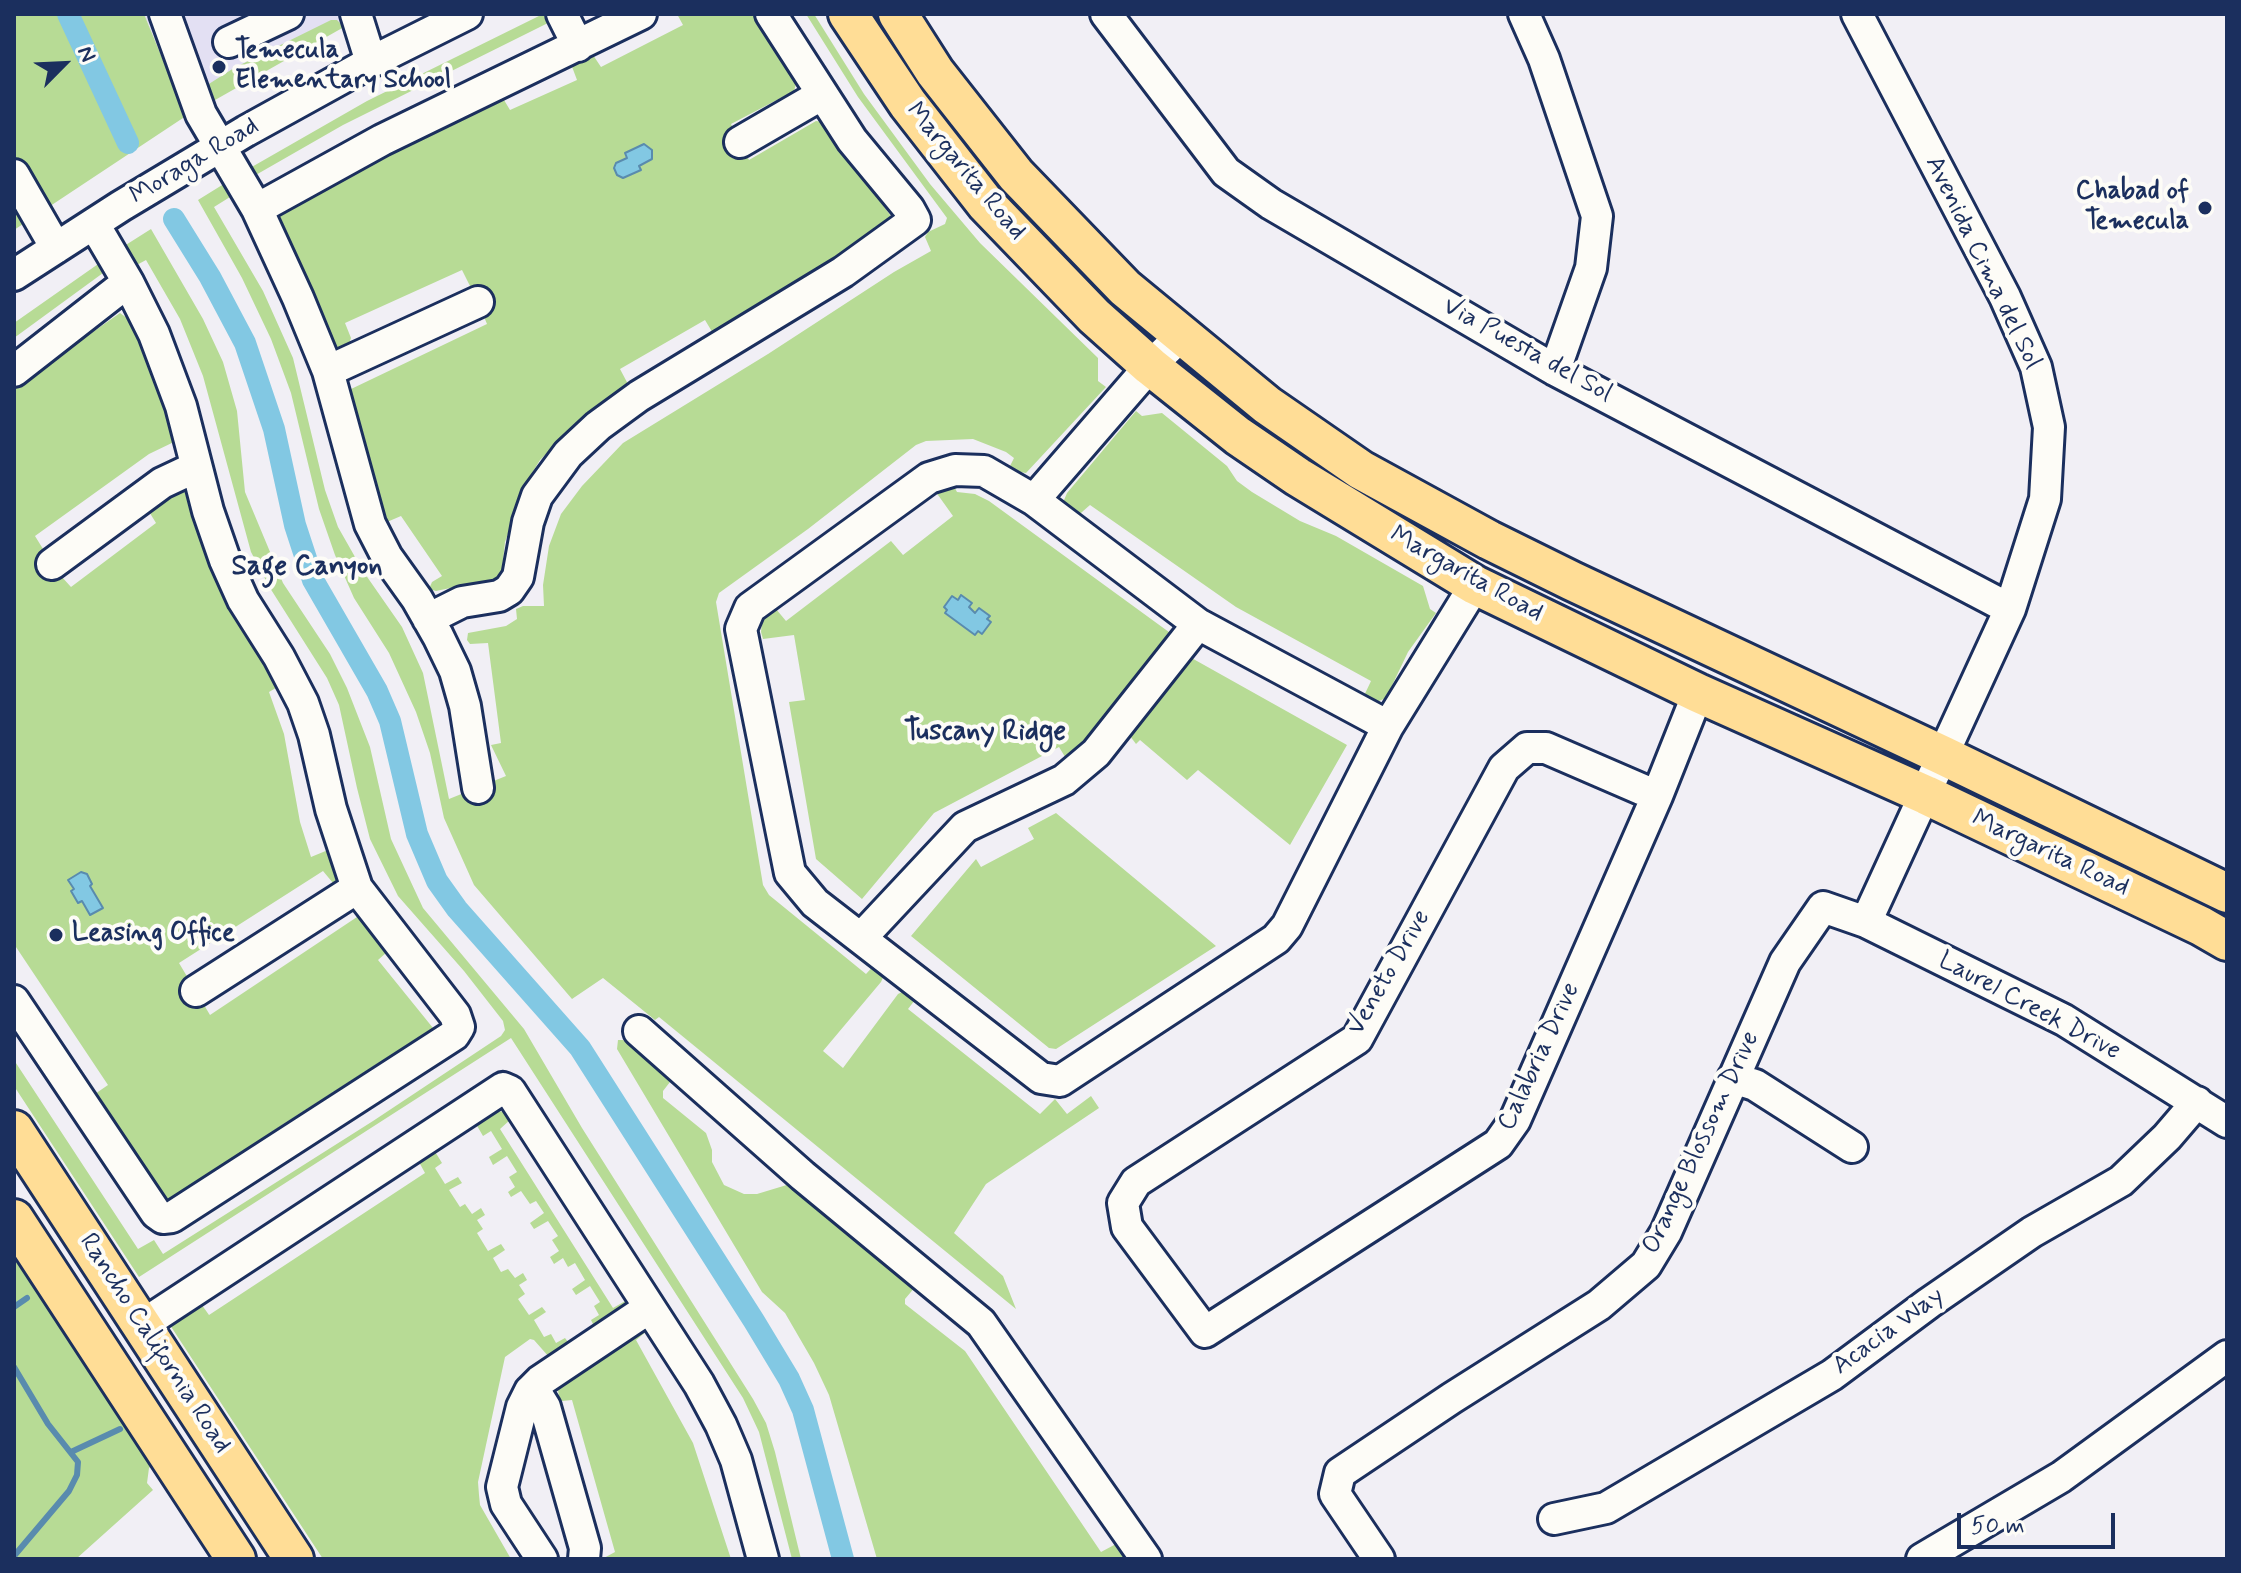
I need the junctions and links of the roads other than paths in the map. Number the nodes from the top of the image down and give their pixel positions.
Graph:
1 (165, 14) edge
2 (288, 14) edge
3 (356, 14) edge
4 (467, 14) edge
5 (562, 14) edge
6 (641, 14) edge
7 (771, 14) edge
8 (848, 14) edge
9 (898, 14) edge
10 (1106, 14) edge
11 (1524, 14) edge
12 (1857, 14) edge
13 (229, 42) dead end
14 (578, 46) junction
15 (371, 62) junction
16 (821, 95) junction
17 (740, 142) dead end
18 (220, 147) junction
19 (14, 175) edge
20 (257, 209) junction
21 (94, 224) junction
22 (56, 248) junction
23 (14, 275) edge
24 (128, 282) junction
25 (478, 302) dead end
26 (1181, 336) junction
27 (1150, 366) junction
28 (1555, 370) junction
29 (14, 371) edge
30 (328, 371) junction
31 (196, 467) junction
32 (1034, 500) junction
33 (52, 564) dead end
34 (1475, 585) junction
35 (2010, 609) junction
36 (428, 619) junction
37 (1198, 624) junction
38 (1698, 693) junction
39 (1388, 726) junction
40 (1944, 756) junction
41 (478, 788) dead end
42 (1926, 795) junction
43 (1657, 796) junction
44 (357, 888) junction
45 (2227, 893) edge
46 (1823, 907) joint
47 (1866, 922) junction
48 (861, 938) junction
49 (2227, 941) edge
50 (196, 991) dead end
51 (14, 1001) edge
52 (639, 1031) dead end
53 (1733, 1078) junction
54 (2197, 1102) junction
55 (2227, 1122) edge
56 (14, 1130) edge
57 (1852, 1147) dead end
58 (14, 1219) edge
59 (649, 1308) junction
60 (142, 1325) junction
61 (1205, 1332) joint
62 (2227, 1356) edge
63 (530, 1391) junction
64 (1554, 1519) dead end
65 (236, 1559) edge
66 (294, 1559) edge
67 (542, 1559) edge
68 (584, 1559) edge
69 (763, 1559) edge
70 (1146, 1559) edge
71 (1379, 1559) edge
72 (1922, 1559) edge

1 - 18 street
2 - 13 street
3 - 15 street
4 - 15 street, Moraga Road
5 - 14 street
6 - 14 street
7 - 16 street
8 - 27 main road, Margarita Road
9 - 26 main road, Margarita Road
10 - 28 street, Via Puesta del Sol
11 - 28 street
12 - 35 street, Avenida Cima del Sol
14 - 20 street
15 - 18 street, Moraga Road
16 - 17 street
16 - 36 street
18 - 20 street
18 - 21 street, Moraga Road
19 - 22 street
20 - 30 street
21 - 22 street, Moraga Road
21 - 24 street
22 - 23 street, Moraga Road
24 - 29 street
24 - 31 street
25 - 30 street
26 - 27 street
26 - 40 main road, Margarita Road
27 - 32 street
27 - 34 main road, Margarita Road
28 - 35 street, Via Puesta del Sol
30 - 36 street
31 - 33 street
31 - 44 street
32 - 37 street
32 - 48 street
34 - 38 main road, Margarita Road
34 - 39 street
35 - 40 street, Avenida Cima del Sol
36 - 41 street
37 - 39 street
37 - 48 street
38 - 42 main road, Margarita Road
38 - 43 street, Calabria Drive
39 - 48 street
40 - 42 street, Avenida Cima del Sol
40 - 45 main road, Margarita Road
42 - 47 street, Avenida Cima del Sol
42 - 49 main road, Margarita Road
43 - 61 street, Calabria Drive
43 - 61 street, Veneto Drive
44 - 50 street
44 - 51 street
46 - 47 street, Laurel Creek Drive
46 - 53 street, Orange Blossom Drive
47 - 54 street, Laurel Creek Drive
52 - 70 street
53 - 57 street
53 - 71 street, Orange Blossom Drive
54 - 55 street, Laurel Creek Drive
54 - 64 street, Acacia Way
56 - 60 main road, Rancho California Road
58 - 65 main road, Rancho California Road
59 - 60 street
59 - 63 street
59 - 69 street
60 - 66 main road, Rancho California Road
62 - 72 street
63 - 67 street
63 - 68 street

